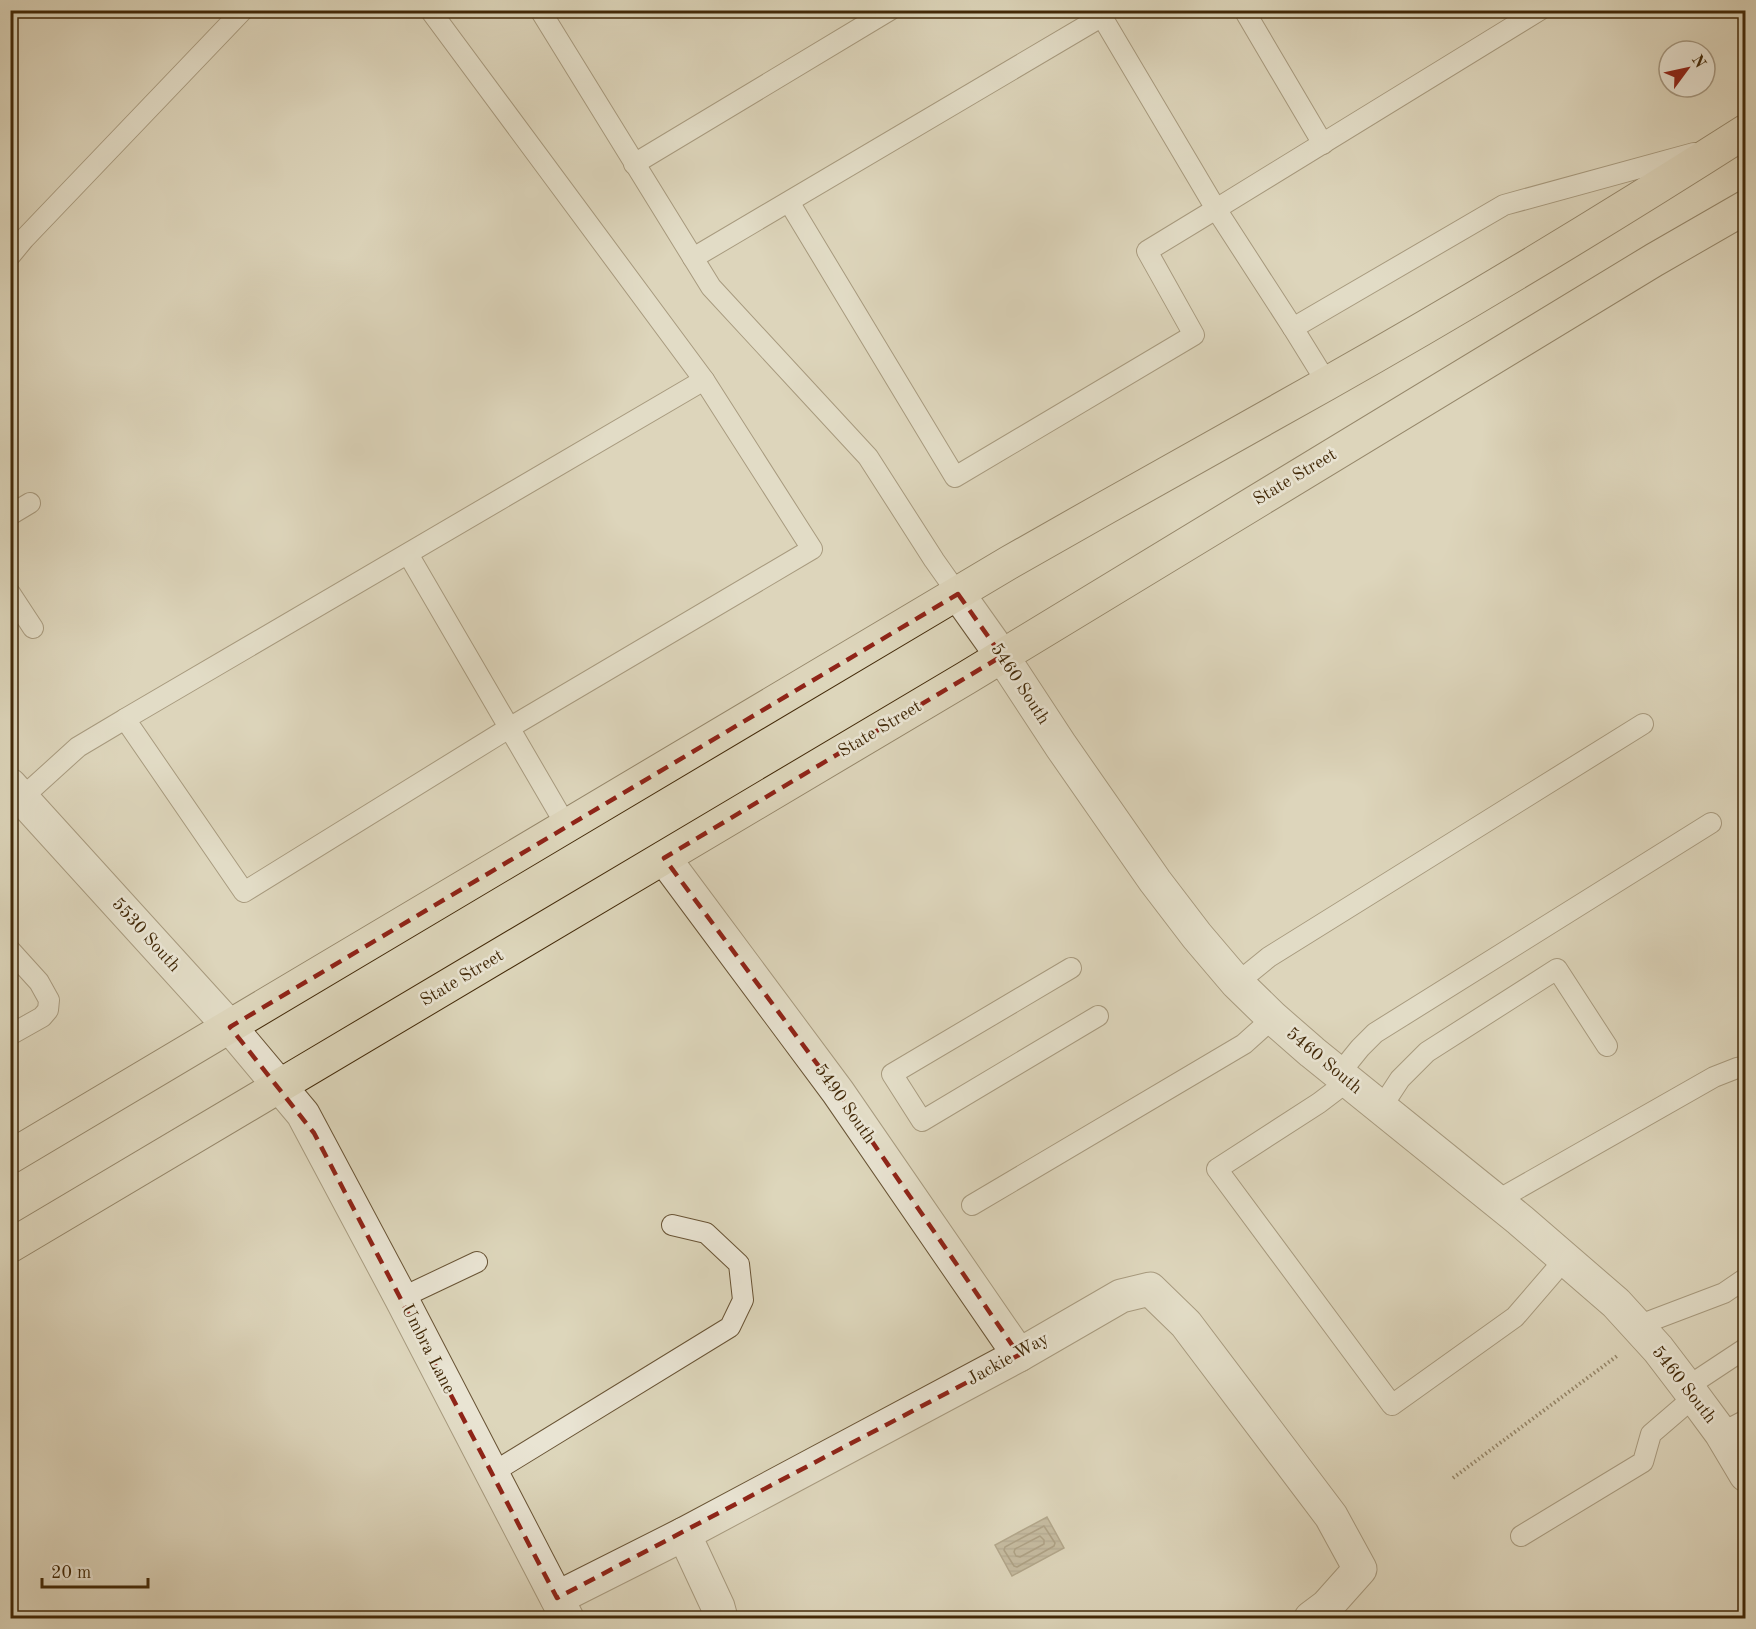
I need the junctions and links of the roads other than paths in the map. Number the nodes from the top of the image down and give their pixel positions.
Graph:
1 (243, 10) edge
2 (430, 10) edge
3 (540, 10) edge
4 (890, 10) edge
5 (1244, 10) edge
6 (1540, 10) edge
7 (1099, 14) edge
8 (1734, 138) edge
9 (1323, 144) junction
10 (634, 164) junction
11 (789, 201) junction
12 (1746, 207) edge
13 (1216, 209) junction
14 (10, 256) edge
15 (693, 258) junction
16 (1293, 328) junction
17 (704, 380) junction
18 (1327, 384) junction
19 (30, 503) dead end
20 (10, 515) edge
21 (408, 554) junction
22 (10, 593) edge
23 (958, 594) junction
24 (33, 628) dead end
25 (1002, 656) junction
26 (125, 719) junction
27 (1643, 724) dead end
28 (508, 728) junction
29 (14, 797) edge
30 (1712, 823) dead end
31 (567, 827) junction
32 (664, 858) junction
33 (10, 950) edge
34 (1071, 968) dead end
35 (1238, 983) junction
36 (1098, 1016) dead end
37 (1273, 1018) junction
38 (230, 1027) junction
39 (10, 1035) edge
40 (1607, 1046) dead end
41 (1746, 1066) edge
42 (1344, 1078) junction
43 (280, 1086) junction
44 (1381, 1108) junction
45 (10, 1157) edge
46 (1496, 1201) junction
47 (972, 1205) dead end
48 (672, 1225) dead end
49 (10, 1246) edge
50 (1565, 1259) junction
51 (477, 1262) dead end
52 (1746, 1278) edge
53 (401, 1298) junction
54 (1637, 1326) junction
55 (1746, 1348) edge
56 (1019, 1355) junction
57 (1691, 1392) junction
58 (1733, 1426) edge
59 (492, 1473) junction
60 (1746, 1475) edge
61 (684, 1534) junction
62 (1521, 1536) dead end
63 (562, 1608) edge
64 (721, 1618) edge
65 (1311, 1618) edge

1 - 14 lane
2 - 17 lane
3 - 10 lane
4 - 10 lane
5 - 9 lane
6 - 9 lane
7 - 11 lane
7 - 13 lane
8 - 16 lane
8 - 18 main road
9 - 13 lane
10 - 15 lane
11 - 13 lane
11 - 15 lane
12 - 25 main road, State Street
13 - 16 lane
15 - 23 lane
16 - 18 lane
17 - 21 lane
17 - 28 lane
18 - 23 main road
19 - 20 lane
21 - 26 lane
21 - 28 lane
22 - 24 lane
23 - 25 street, 5460 South
23 - 31 main road
25 - 32 main road, State Street
25 - 35 street, 5460 South
26 - 28 lane
26 - 29 lane
27 - 35 lane
28 - 31 lane
29 - 38 street, 5530 South
30 - 42 lane
31 - 38 main road
32 - 43 main road, State Street
32 - 56 street, 5490 South
33 - 39 lane
34 - 36 lane
35 - 37 street, 5460 South
37 - 42 street, 5460 South
37 - 47 lane
38 - 43 street, 5530 South
38 - 45 main road
40 - 44 lane
41 - 46 lane
42 - 44 street, 5460 South
42 - 50 lane
43 - 49 main road, State Street
43 - 53 street, Umbra Lane
44 - 46 street, 5460 South
46 - 50 street, 5460 South
48 - 59 lane
50 - 54 street, 5460 South
51 - 53 lane
52 - 54 lane
53 - 59 street, Umbra Lane
54 - 57 street, 5460 South
55 - 57 lane
56 - 61 street, Jackie Way
56 - 65 street, Jackie Way
57 - 58 street, 5460 South
57 - 62 lane
58 - 60 street, 5460 South
59 - 63 street, Umbra Lane
61 - 63 street, Jackie Way
61 - 64 street

